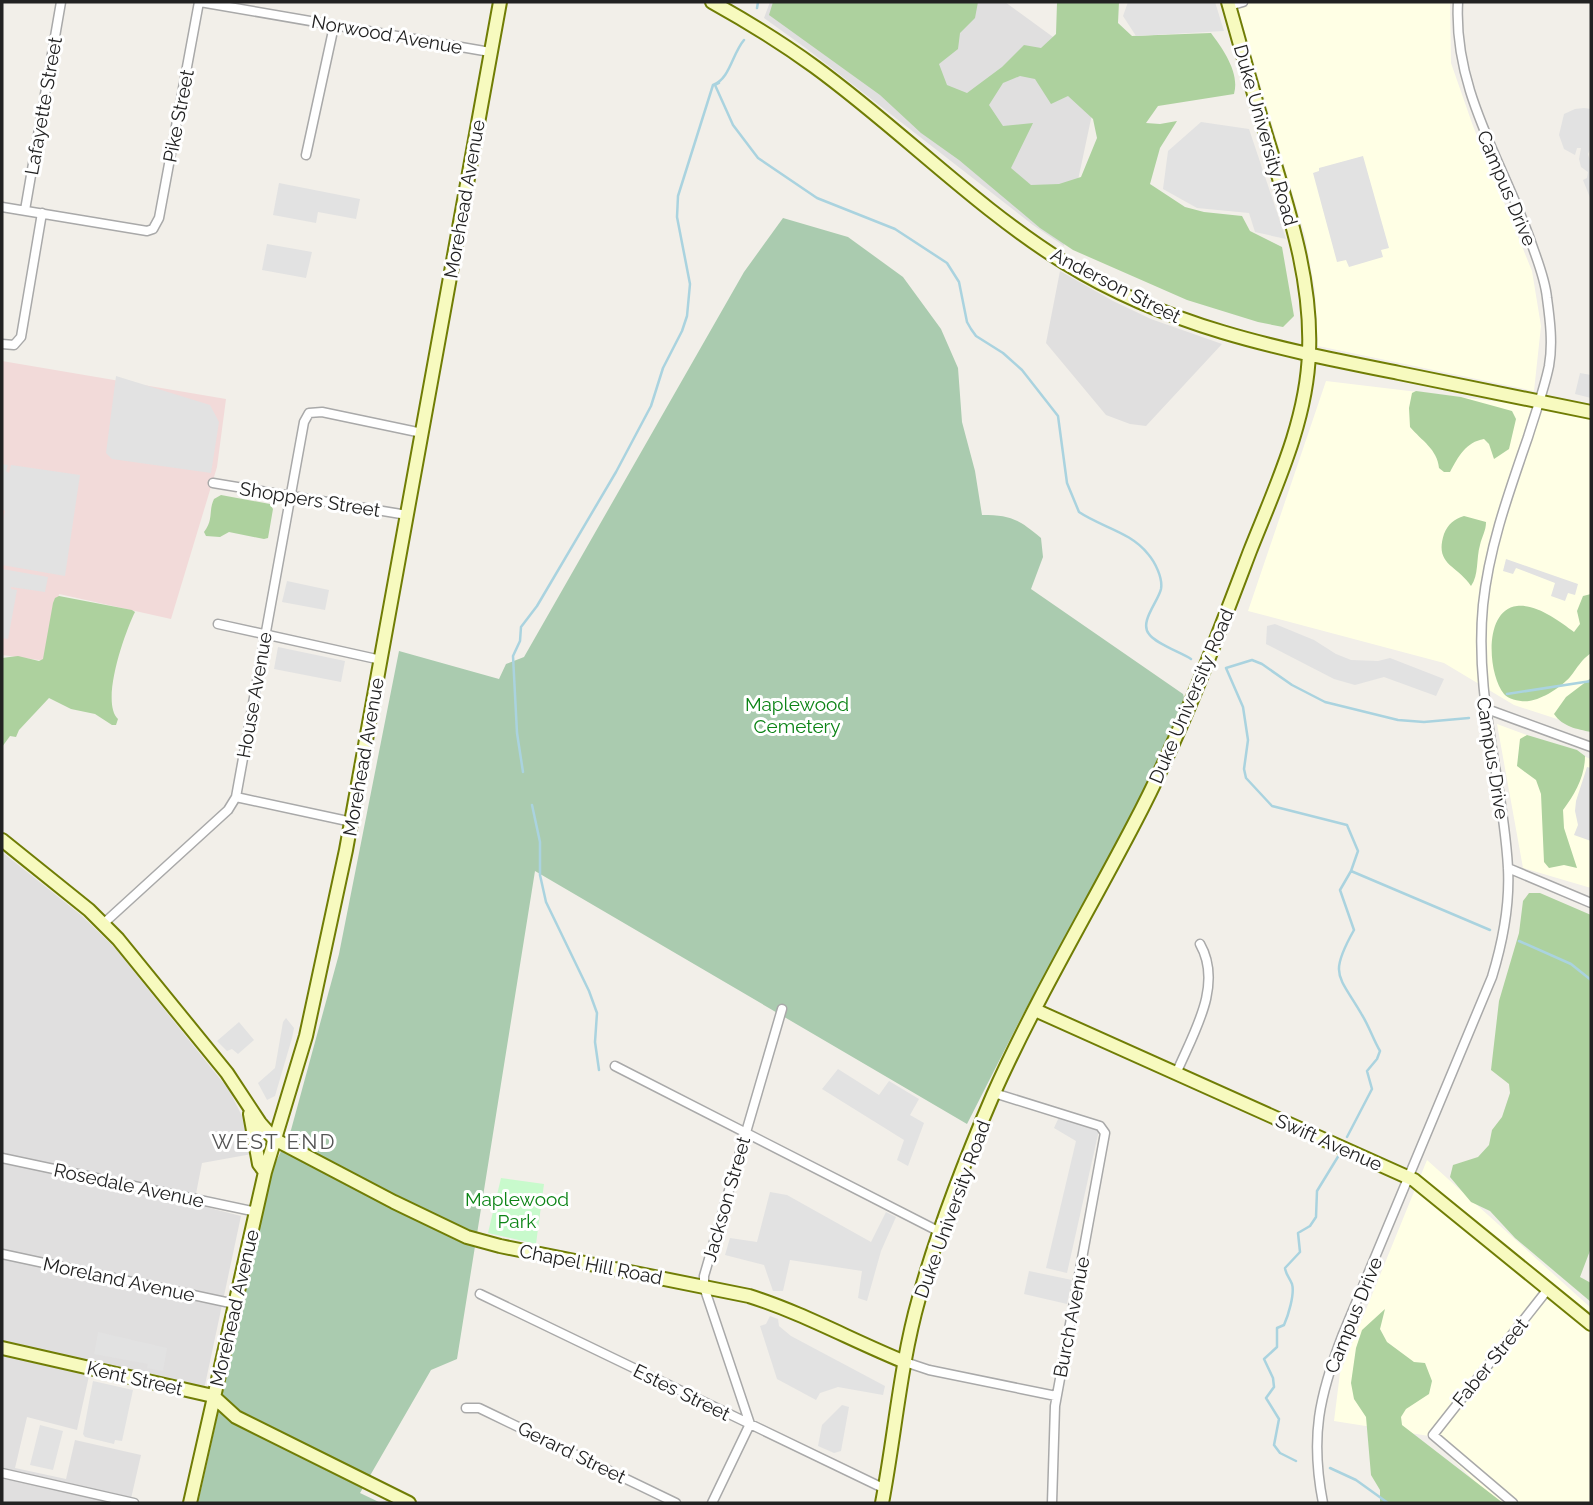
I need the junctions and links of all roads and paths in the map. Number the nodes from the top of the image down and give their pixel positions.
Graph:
1 (61, 2) edge
2 (200, 2) edge
3 (500, 2) edge
4 (712, 2) edge
5 (1243, 2) edge
6 (1458, 2) edge
7 (1228, 4) edge
8 (334, 26) junction
9 (490, 52) junction
10 (306, 155) dead end
11 (2, 206) edge
12 (24, 210) junction
13 (42, 213) junction
14 (2, 344) edge
15 (1309, 356) junction
16 (1539, 402) junction
17 (1591, 412) edge
18 (422, 433) junction
19 (213, 483) dead end
20 (290, 496) junction
21 (407, 514) junction
22 (218, 624) dead end
23 (265, 634) junction
24 (381, 660) junction
25 (1484, 708) junction
26 (1591, 747) edge
27 (236, 797) junction
28 (352, 822) junction
29 (2, 840) edge
30 (1508, 868) junction
31 (1591, 903) edge
32 (103, 924) junction
33 (1200, 944) dead end
34 (782, 1009) dead end
35 (1035, 1010) junction
36 (615, 1066) dead end
37 (1176, 1074) junction
38 (994, 1093) junction
39 (246, 1100) junction
40 (744, 1133) junction
41 (274, 1139) junction
42 (2, 1158) edge
43 (265, 1172) junction
44 (1409, 1177) junction
45 (257, 1212) junction
46 (940, 1232) junction
47 (2, 1254) edge
48 (704, 1287) junction
49 (1548, 1289) junction
50 (480, 1294) dead end
51 (235, 1304) junction
52 (1591, 1324) edge
53 (2, 1348) edge
54 (905, 1362) junction
55 (213, 1396) junction
56 (1056, 1396) junction
57 (466, 1408) dead end
58 (750, 1424) junction
59 (2, 1473) edge
60 (885, 1489) junction
61 (134, 1503) edge
62 (190, 1503) edge
63 (409, 1503) edge
64 (676, 1503) edge
65 (712, 1503) edge
66 (882, 1503) edge
67 (1052, 1503) edge
68 (1323, 1503) edge
69 (1513, 1503) edge

1 - 12 street, Lafayette Street
2 - 8 street, Norwood Avenue
2 - 13 street, Pike Street
3 - 9 street, Morehead Avenue
4 - 15 street, Anderson Street
5 - 7 street
6 - 16 street, Campus Drive
7 - 15 street, Duke University Road
8 - 9 street, Norwood Avenue
8 - 10 street
9 - 18 street, Morehead Avenue
11 - 12 street
12 - 13 street
13 - 14 street
15 - 16 street, Anderson Street
15 - 35 street, Duke University Road
16 - 17 street, Anderson Street
16 - 25 street, Campus Drive
18 - 20 street, House Avenue
18 - 21 street, Morehead Avenue
19 - 20 street, Shoppers Street
20 - 21 street, Shoppers Street
20 - 23 street, House Avenue
21 - 24 street, Morehead Avenue
22 - 23 street
23 - 24 street
23 - 27 street, House Avenue
24 - 28 street, Morehead Avenue
25 - 26 street
25 - 30 street, Campus Drive
27 - 28 street
27 - 32 street
28 - 41 street, Morehead Avenue
29 - 32 street, Chapel Hill Road
30 - 31 street
30 - 44 street, Campus Drive
32 - 39 street, Chapel Hill Road
33 - 37 street
34 - 40 street, Jackson Street
35 - 37 street, Swift Avenue
35 - 38 street, Duke University Road
36 - 40 street
37 - 44 street, Swift Avenue
38 - 46 street, Duke University Road
38 - 56 street, Burch Avenue
39 - 41 street, Chapel Hill Road
39 - 43 street
40 - 46 street
40 - 48 street, Jackson Street
41 - 43 street, Morehead Avenue
41 - 48 street, Chapel Hill Road
42 - 45 street, Rosedale Avenue
43 - 45 street, Morehead Avenue
44 - 49 street, Swift Avenue
44 - 68 street, Campus Drive
45 - 51 street, Morehead Avenue
46 - 54 street, Duke University Road
47 - 51 street, Moreland Avenue
48 - 54 street, Chapel Hill Road
48 - 58 street, Jackson Street
49 - 52 street, Swift Avenue
49 - 69 street, Faber Street
50 - 58 street, Estes Street
51 - 55 street, Morehead Avenue
53 - 55 street, Kent Street
54 - 56 street
54 - 60 street, Duke University Road
55 - 62 street, Morehead Avenue
55 - 63 street, Kent Street
56 - 67 street, Burch Avenue
57 - 64 street, Gerard Street
58 - 60 street, Estes Street
58 - 65 street
59 - 61 street
60 - 66 street, Duke University Road

